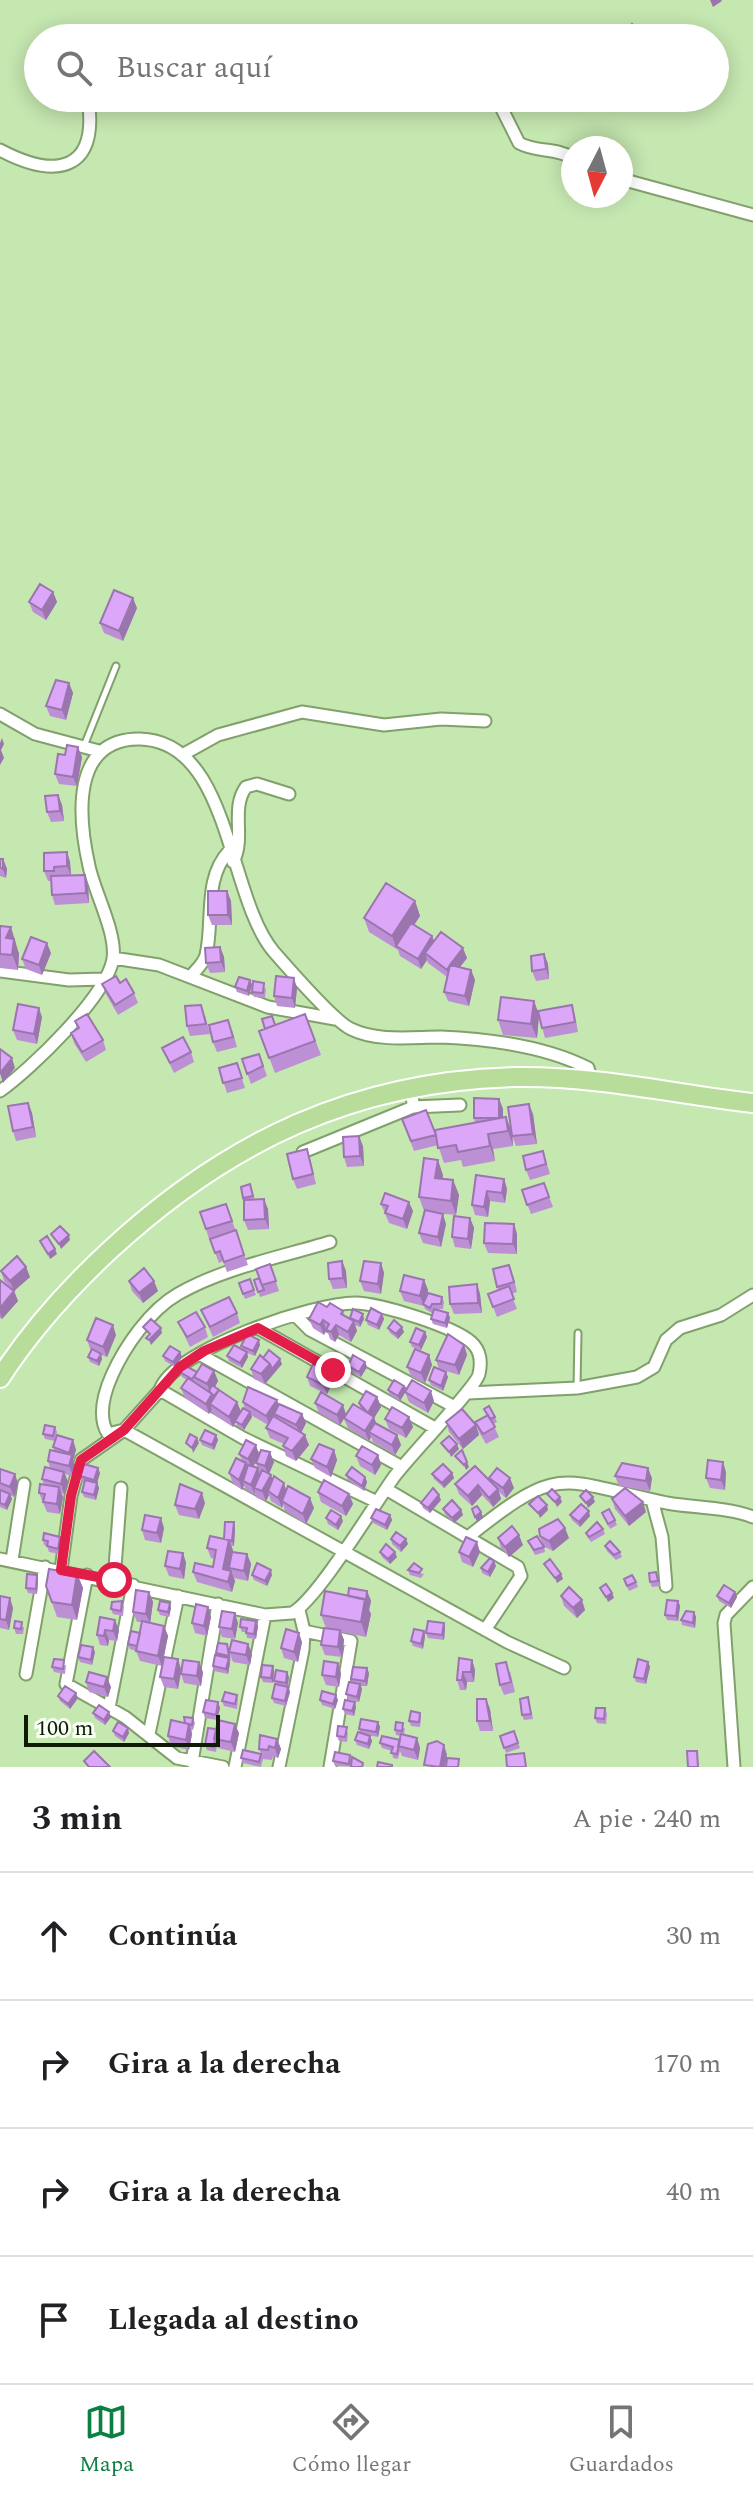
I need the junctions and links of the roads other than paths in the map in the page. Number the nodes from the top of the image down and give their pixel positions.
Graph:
1 (90, 112) edge
2 (504, 112) edge
3 (0, 150) edge
4 (561, 152) edge
5 (633, 182) edge
6 (753, 215) edge
7 (116, 666) dead end
8 (0, 714) edge
9 (485, 721) dead end
10 (84, 747) junction
11 (99, 751) junction
12 (182, 755) junction
13 (289, 794) dead end
14 (231, 857) junction
15 (113, 958) junction
16 (0, 971) edge
17 (191, 976) junction
18 (104, 979) junction
19 (335, 1019) junction
20 (592, 1081) junction
21 (0, 1091) edge
22 (412, 1098) junction
23 (753, 1103) edge
24 (460, 1105) dead end
25 (303, 1152) edge
26 (330, 1242) dead end
27 (753, 1295) edge
28 (295, 1315) junction
29 (258, 1328) junction
30 (578, 1333) dead end
31 (199, 1354) junction
32 (0, 1378) edge
33 (577, 1388) junction
34 (160, 1390) junction
35 (468, 1393) junction
36 (453, 1406) junction
37 (433, 1427) junction
38 (124, 1430) junction
39 (402, 1467) junction
40 (24, 1484) dead end
41 (121, 1488) dead end
42 (386, 1489) junction
43 (652, 1500) junction
44 (375, 1501) junction
45 (753, 1517) edge
46 (468, 1537) junction
47 (344, 1549) junction
48 (6, 1560) edge
49 (45, 1567) junction
50 (61, 1570) junction
51 (87, 1575) junction
52 (114, 1580) junction
53 (133, 1585) junction
54 (666, 1586) dead end
55 (753, 1587) edge
56 (178, 1596) junction
57 (218, 1604) junction
58 (299, 1610) junction
59 (265, 1615) junction
60 (485, 1630) junction
61 (304, 1631) junction
62 (564, 1668) dead end
63 (26, 1674) dead end
64 (109, 1708) junction
65 (149, 1734) junction
66 (192, 1762) junction
67 (223, 1767) edge
68 (235, 1767) edge
69 (279, 1767) edge
70 (330, 1767) edge
71 (734, 1767) edge

1 - 3 street
2 - 4 street
5 - 6 street
7 - 10 lane
8 - 10 street
9 - 12 street
10 - 11 street
11 - 12 street
11 - 15 street
12 - 14 street
13 - 14 street
14 - 17 street
14 - 19 street
15 - 17 street
15 - 18 street
16 - 18 street
17 - 19 street
18 - 21 street
19 - 20 street
20 - 22 main road
20 - 23 main road
22 - 24 street
22 - 25 street
22 - 32 main road
26 - 38 street
27 - 33 street
28 - 29 street
28 - 35 street
28 - 36 street
29 - 31 street
29 - 37 street
30 - 33 lane
31 - 34 street
31 - 39 street
33 - 35 street
34 - 38 street
34 - 44 street
35 - 36 street
36 - 37 street
37 - 39 street
38 - 47 street
38 - 50 street
39 - 42 street
40 - 48 street
41 - 52 street
42 - 44 street
42 - 46 street
43 - 45 street
43 - 46 street
43 - 54 street
44 - 47 street
46 - 60 street
47 - 58 street
47 - 60 street
48 - 49 street
49 - 50 street
49 - 63 street
50 - 51 street
51 - 52 street
51 - 64 street
52 - 53 street
53 - 56 street
53 - 64 street
55 - 71 street
56 - 57 street
56 - 65 street
57 - 59 street
57 - 66 street
58 - 59 street
58 - 61 street
59 - 68 street
60 - 62 street
61 - 69 street
61 - 70 street
64 - 65 street
65 - 66 street
66 - 67 street

